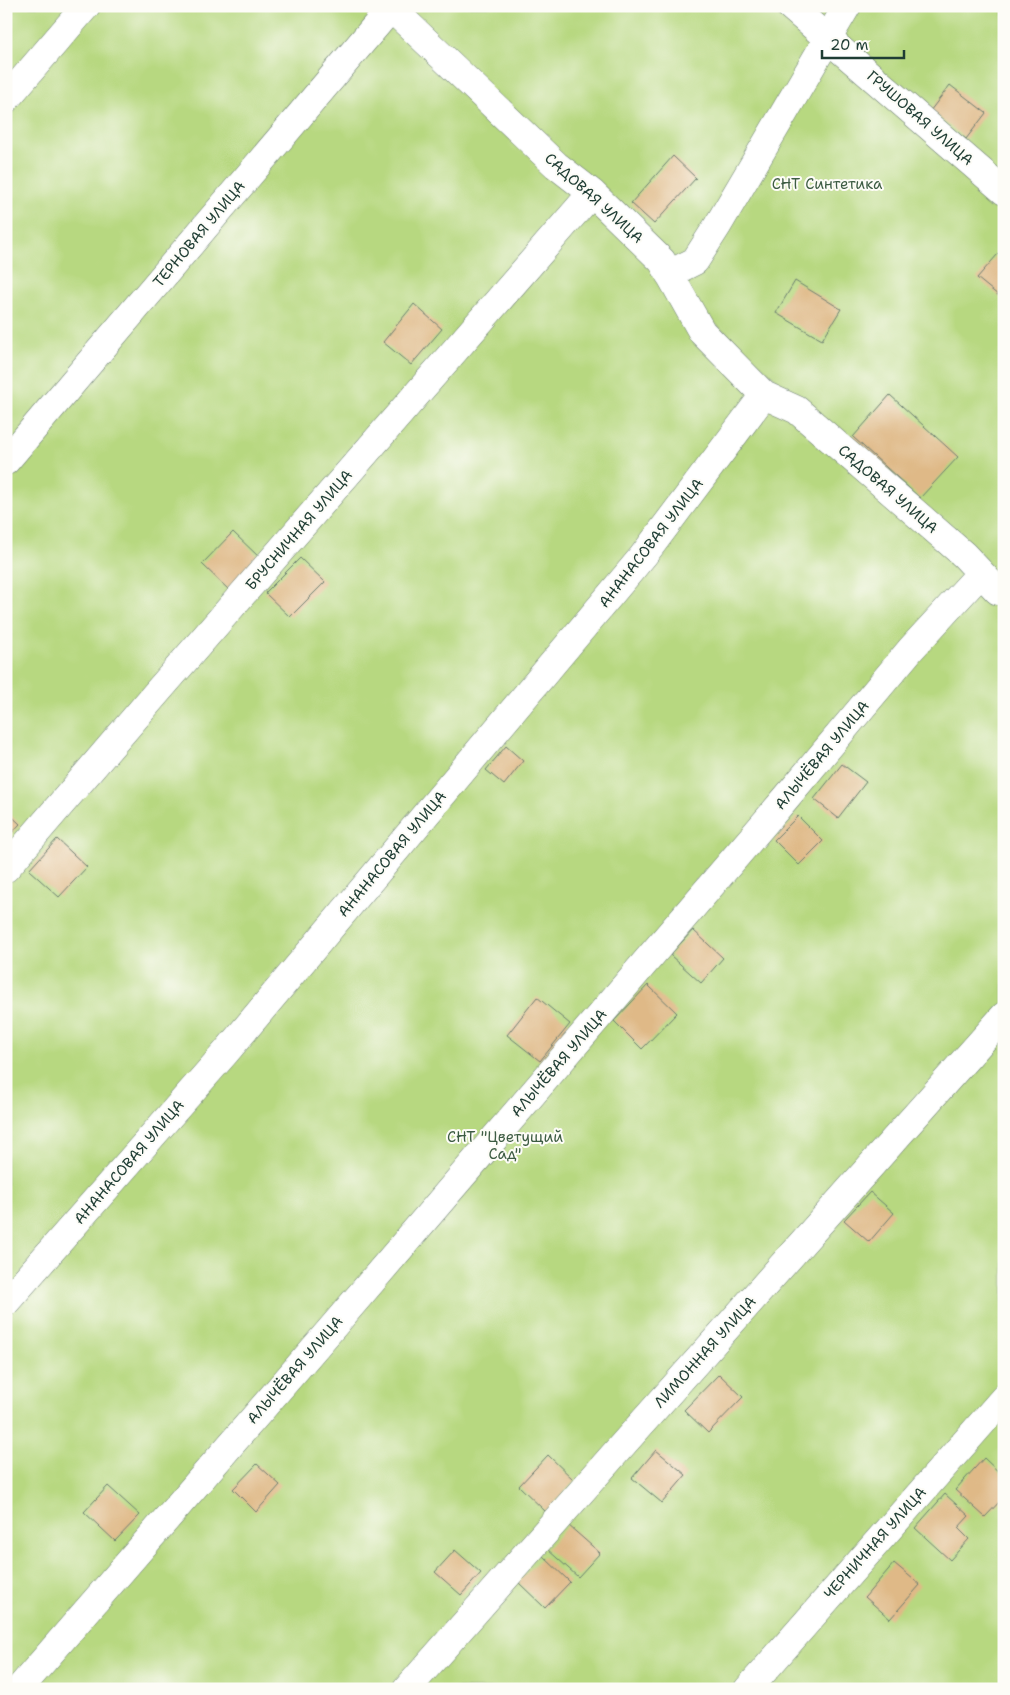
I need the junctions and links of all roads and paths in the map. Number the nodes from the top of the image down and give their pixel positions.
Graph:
1 (86, 6) edge
2 (790, 6) edge
3 (847, 6) edge
4 (390, 7) edge
5 (829, 40) junction
6 (6, 99) edge
7 (1004, 191) edge
8 (592, 193) junction
9 (669, 274) junction
10 (764, 395) junction
11 (6, 461) edge
12 (990, 583) edge
13 (6, 868) edge
14 (1004, 1016) edge
15 (6, 1302) edge
16 (1004, 1398) edge
17 (19, 1689) edge
18 (407, 1689) edge
19 (748, 1689) edge

1 - 6 street
2 - 5 street, ГРУШОВАЯ УЛИЦА
3 - 5 street
4 - 8 street, САДОВАЯ УЛИЦА
4 - 11 street, ТЕРНОВАЯ УЛИЦА
5 - 7 street, ГРУШОВАЯ УЛИЦА
5 - 9 street
8 - 9 street, САДОВАЯ УЛИЦА
8 - 13 street, БРУСНИЧНАЯ УЛИЦА
9 - 10 street, САДОВАЯ УЛИЦА
10 - 12 street, САДОВАЯ УЛИЦА
10 - 15 street, АНАНАСОВАЯ УЛИЦА
12 - 17 street, АЛЫЧЁВАЯ УЛИЦА
14 - 18 street, ЛИМОННАЯ УЛИЦА
16 - 19 street, ЧЕРНИЧНАЯ УЛИЦА

